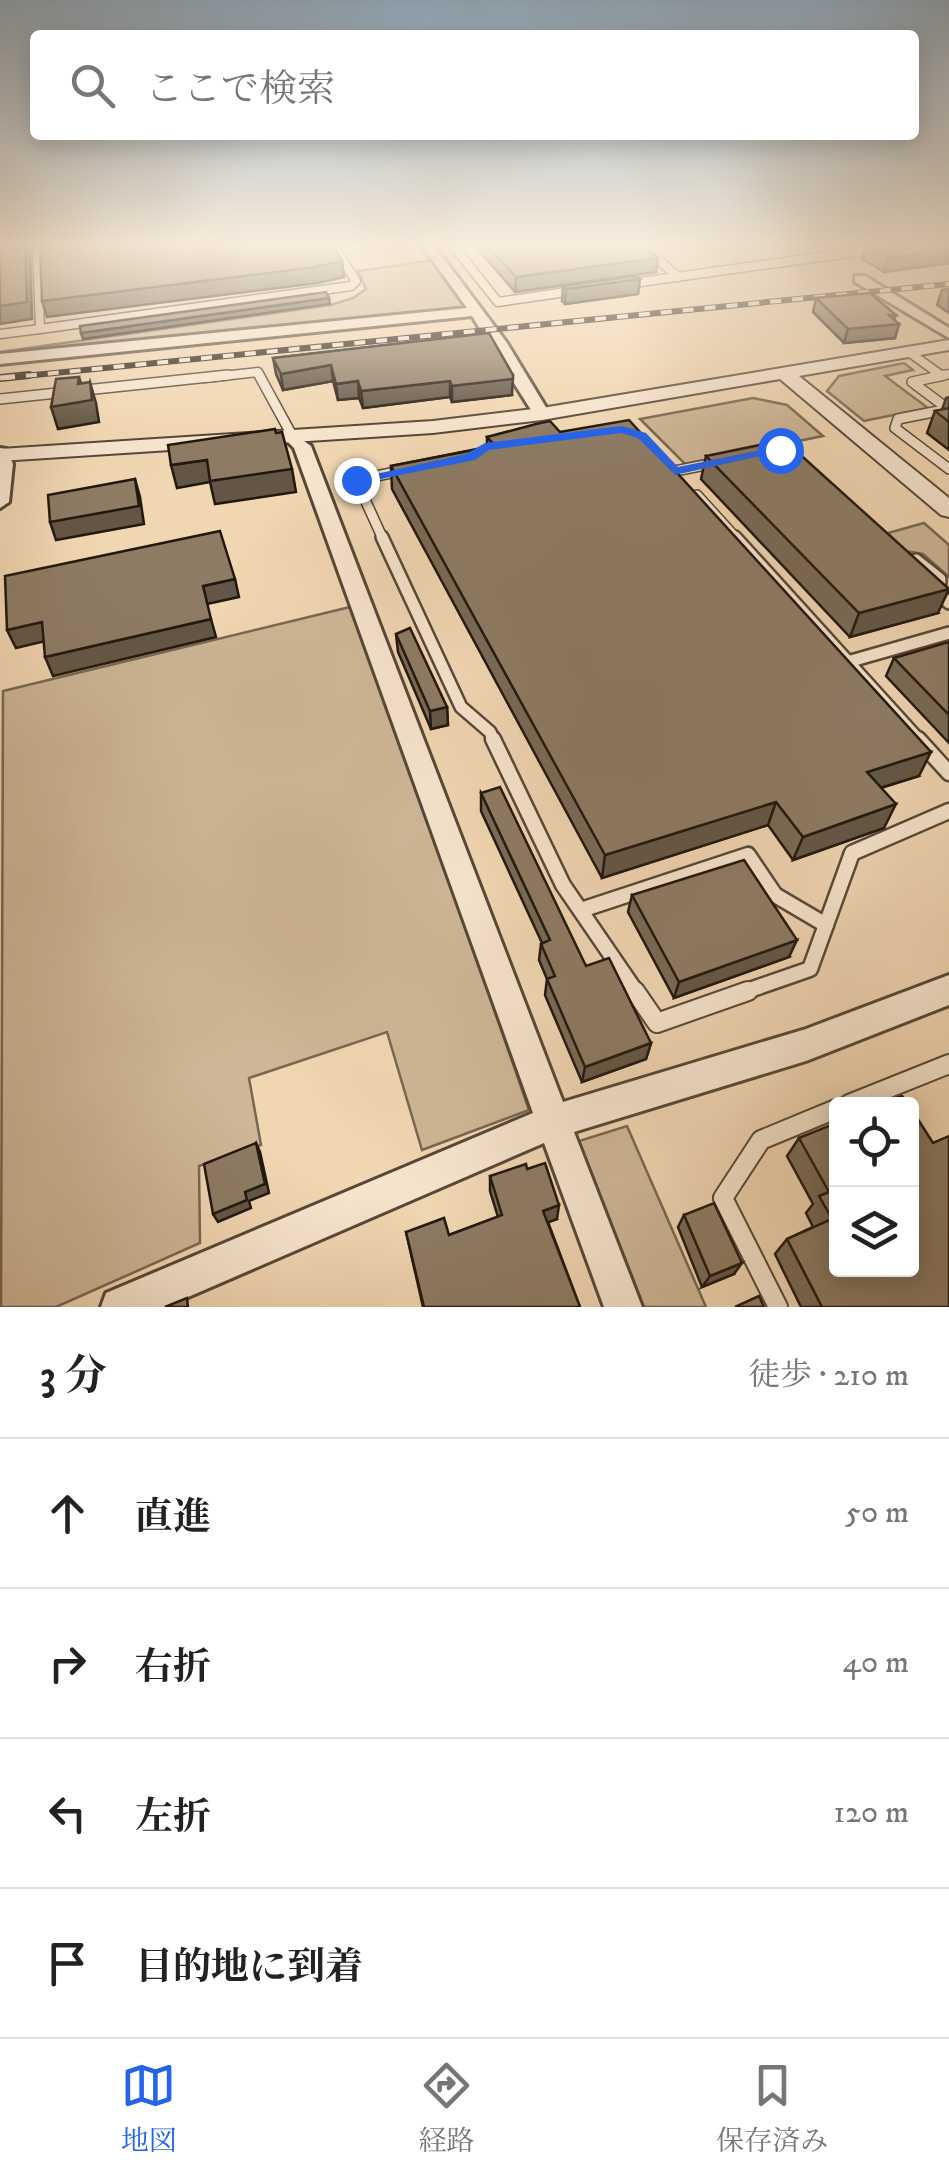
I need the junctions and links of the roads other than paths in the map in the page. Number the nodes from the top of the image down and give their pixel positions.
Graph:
1 (39, 308) edge
2 (192, 308) edge
3 (474, 308) edge
4 (907, 308) edge
5 (476, 311) junction
6 (40, 329) junction
7 (0, 334) edge
8 (949, 334) edge
9 (949, 345) edge
10 (908, 352) junction
11 (0, 359) edge
12 (785, 374) junction
13 (946, 375) edge
14 (0, 399) edge
15 (949, 409) edge
16 (542, 414) junction
17 (294, 439) junction
18 (0, 454) edge
19 (664, 459) edge
20 (728, 460) edge
21 (413, 469) edge
22 (949, 469) edge
23 (675, 471) junction
24 (0, 502) edge
25 (949, 510) edge
26 (896, 555) edge
27 (949, 603) edge
28 (949, 633) edge
29 (850, 661) junction
30 (949, 774) edge
31 (949, 810) edge
32 (581, 910) junction
33 (826, 925) junction
34 (949, 990) edge
35 (949, 1064) edge
36 (866, 1097) edge
37 (829, 1112) edge
38 (552, 1122) junction
39 (120, 1307) edge
40 (623, 1307) edge
41 (778, 1307) edge

1 - 6 lane
2 - 6 lane
3 - 5 street
4 - 8 street
5 - 11 street
5 - 16 street
6 - 7 lane
9 - 10 street
10 - 12 street
10 - 13 lane
12 - 16 street
12 - 25 street
13 - 15 lane
14 - 17 lane
15 - 22 lane
16 - 17 street
17 - 18 street
17 - 38 street
18 - 24 street
19 - 23 lane
20 - 23 lane
21 - 32 lane
23 - 29 lane
26 - 27 lane
28 - 29 lane
29 - 30 lane
31 - 33 lane
32 - 33 lane
32 - 33 lane
34 - 38 street
35 - 36 lane
37 - 41 lane
38 - 39 street
38 - 40 street

